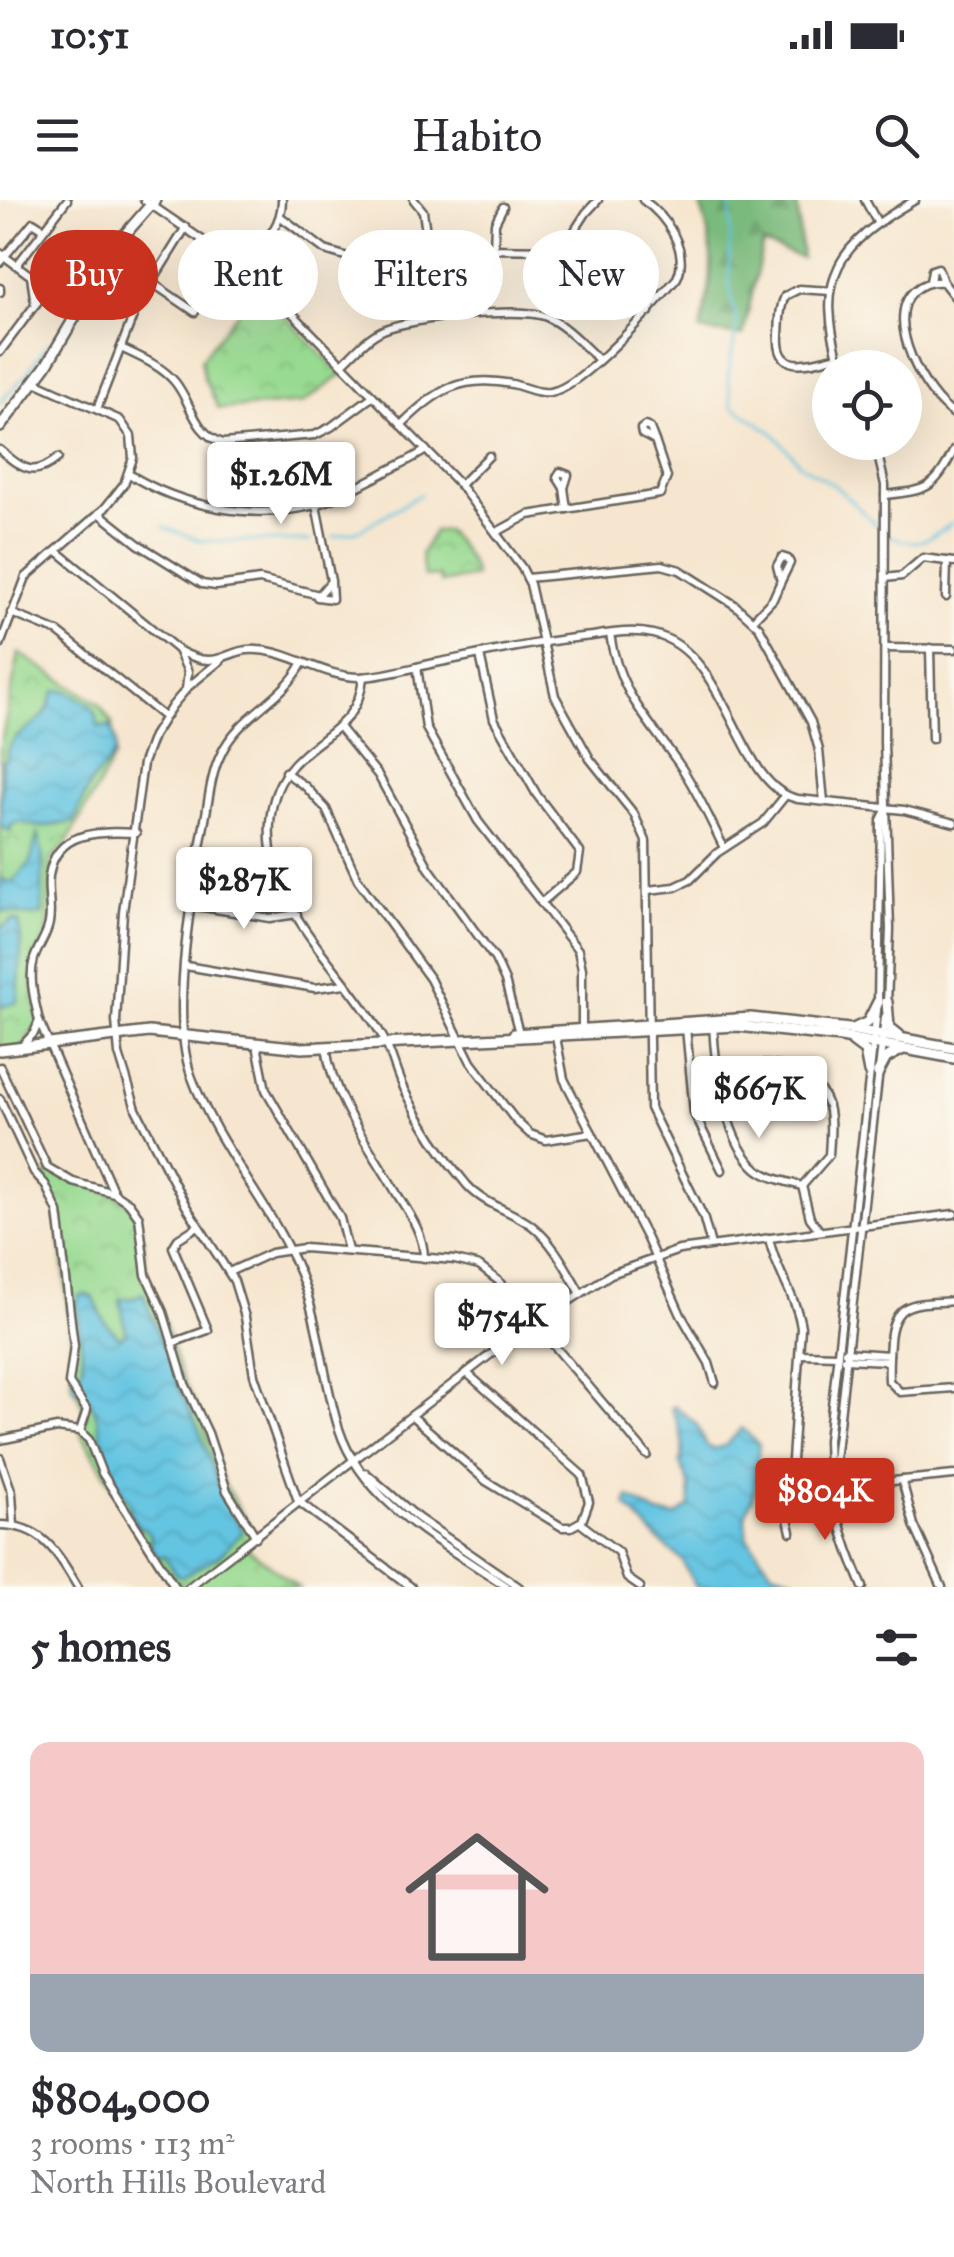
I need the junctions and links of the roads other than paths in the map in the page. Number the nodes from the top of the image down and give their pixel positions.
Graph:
1 (67, 200) edge
2 (282, 200) edge
3 (414, 200) edge
4 (598, 200) edge
5 (643, 200) edge
6 (865, 200) edge
7 (915, 200) edge
8 (148, 201) edge
9 (503, 207) dead end
10 (280, 217) junction
11 (877, 222) junction
12 (186, 227) junction
13 (44, 230) joint
14 (190, 230) edge
15 (274, 230) edge
16 (426, 230) edge
17 (495, 230) edge
18 (575, 230) edge
19 (30, 249) edge
20 (338, 255) edge
21 (2, 257) edge
22 (17, 266) junction
23 (158, 272) edge
24 (930, 282) junction
25 (943, 282) junction
26 (830, 291) junction
27 (954, 296) edge
28 (659, 300) edge
29 (132, 320) edge
30 (297, 320) edge
31 (640, 320) edge
32 (122, 348) junction
33 (837, 350) edge
34 (0, 352) edge
35 (598, 360) junction
36 (812, 361) edge
37 (342, 364) junction
38 (35, 382) junction
39 (373, 396) junction
40 (97, 410) junction
41 (954, 414) edge
42 (401, 424) junction
43 (0, 427) edge
44 (655, 441) dead end
45 (0, 450) edge
46 (426, 450) junction
47 (954, 450) edge
48 (490, 456) dead end
49 (58, 458) dead end
50 (880, 460) edge
51 (129, 474) junction
52 (460, 485) junction
53 (564, 488) dead end
54 (885, 495) junction
55 (316, 504) junction
56 (567, 509) junction
57 (99, 514) junction
58 (496, 532) junction
59 (57, 551) junction
60 (950, 562) edge
61 (528, 578) junction
62 (885, 578) junction
63 (781, 581) dead end
64 (946, 597) dead end
65 (11, 613) junction
66 (753, 620) junction
67 (610, 634) junction
68 (542, 642) junction
69 (0, 645) edge
70 (885, 648) junction
71 (930, 648) junction
72 (954, 649) edge
73 (178, 650) junction
74 (480, 654) junction
75 (221, 660) junction
76 (302, 664) junction
77 (417, 667) junction
78 (363, 677) junction
79 (186, 689) junction
80 (164, 717) junction
81 (338, 727) junction
82 (932, 739) dead end
83 (284, 772) junction
84 (785, 796) junction
85 (824, 802) junction
86 (886, 808) junction
87 (954, 823) edge
88 (136, 833) junction
89 (724, 848) junction
90 (648, 890) junction
91 (541, 902) junction
92 (190, 904) junction
93 (297, 914) junction
94 (186, 966) junction
95 (345, 984) junction
96 (883, 1002) junction
97 (39, 1021) junction
98 (713, 1024) junction
99 (686, 1025) junction
100 (650, 1027) junction
101 (582, 1032) junction
102 (519, 1033) junction
103 (555, 1033) junction
104 (183, 1034) junction
105 (117, 1035) junction
106 (846, 1035) junction
107 (486, 1038) junction
108 (878, 1039) junction
109 (460, 1040) junction
110 (51, 1044) junction
111 (386, 1044) junction
112 (911, 1044) junction
113 (256, 1045) junction
114 (326, 1047) junction
115 (20, 1048) junction
116 (954, 1048) edge
117 (0, 1050) edge
118 (954, 1058) edge
119 (0, 1067) edge
120 (717, 1069) junction
121 (873, 1073) junction
122 (0, 1099) edge
123 (592, 1133) junction
124 (722, 1170) dead end
125 (51, 1171) junction
126 (41, 1180) junction
127 (802, 1186) junction
128 (114, 1192) junction
129 (954, 1214) edge
130 (198, 1226) junction
131 (856, 1228) junction
132 (820, 1232) junction
133 (769, 1238) junction
134 (711, 1245) junction
135 (288, 1249) junction
136 (348, 1250) junction
137 (655, 1256) junction
138 (424, 1258) junction
139 (229, 1272) junction
140 (580, 1292) junction
141 (954, 1300) edge
142 (533, 1323) junction
143 (172, 1342) junction
144 (800, 1354) junction
145 (842, 1355) junction
146 (889, 1358) junction
147 (467, 1372) junction
148 (715, 1383) dead end
149 (954, 1388) edge
150 (412, 1416) junction
151 (80, 1431) junction
152 (0, 1440) edge
153 (647, 1455) dead end
154 (0, 1458) edge
155 (354, 1460) junction
156 (364, 1473) junction
157 (954, 1474) edge
158 (902, 1480) junction
159 (832, 1487) junction
160 (299, 1503) junction
161 (580, 1523) junction
162 (0, 1526) edge
163 (14, 1526) junction
164 (791, 1532) dead end
165 (256, 1536) junction
166 (78, 1587) edge
167 (175, 1587) edge
168 (189, 1587) edge
169 (411, 1587) edge
170 (507, 1587) edge
171 (519, 1587) edge
172 (640, 1587) edge
173 (863, 1587) edge
174 (942, 1587) edge

1 - 13 street
2 - 10 street
3 - 16 street
4 - 18 street
5 - 28 street
6 - 11 street
7 - 11 street
8 - 12 street
8 - 38 main road
9 - 17 street
10 - 15 street
10 - 20 street
11 - 26 street
12 - 14 street
12 - 23 street
13 - 21 street
19 - 22 street
21 - 22 street
22 - 34 street
24 - 25 street
24 - 25 street
24 - 41 street
25 - 27 street
26 - 33 street
26 - 36 street
29 - 32 street
30 - 37 street
31 - 35 street
32 - 39 street
32 - 40 street
35 - 37 street
35 - 42 street
37 - 39 street
38 - 40 street
38 - 43 main road
39 - 42 street
40 - 51 street
42 - 46 street
44 - 56 street
45 - 49 street
46 - 52 street
46 - 55 street
47 - 54 street
48 - 52 street
50 - 54 street
51 - 55 street
51 - 57 street
52 - 58 street
53 - 56 street
54 - 62 street
55 - 57 street
56 - 58 street
57 - 59 street
58 - 61 street
59 - 65 street
59 - 73 street
60 - 62 street
60 - 64 street
61 - 66 street
61 - 68 street
62 - 70 street
63 - 66 street
65 - 69 street
65 - 80 street
66 - 85 street
67 - 68 street
67 - 84 street
67 - 89 street
68 - 74 street
68 - 90 street
70 - 71 street
70 - 86 street
71 - 72 street
71 - 82 street
73 - 75 street
73 - 79 street
74 - 77 street
74 - 91 street
75 - 76 street
75 - 79 street
76 - 78 street
76 - 92 street
77 - 78 street
77 - 91 street
78 - 81 street
79 - 80 street
80 - 88 street
81 - 83 street
81 - 102 street
83 - 93 street
83 - 109 street
84 - 85 street
84 - 89 street
85 - 86 street
86 - 87 street
86 - 96 street
88 - 97 street
88 - 105 street
89 - 90 street
90 - 100 street
91 - 101 street
92 - 93 street
92 - 94 street
93 - 95 street
94 - 95 street
94 - 104 street
95 - 111 street
96 - 106 main road
96 - 108 street
96 - 112 main road
97 - 110 street
97 - 115 street
98 - 99 main road
98 - 106 main road
98 - 120 street
99 - 100 main road
99 - 124 street
100 - 101 main road
100 - 134 street
101 - 103 main road
102 - 103 main road
102 - 107 main road
103 - 107 main road
103 - 123 street
104 - 105 main road
104 - 113 main road
104 - 135 street
105 - 110 main road
105 - 130 street
106 - 108 main road
106 - 121 main road
107 - 109 main road
108 - 112 main road
108 - 121 street
109 - 111 main road
109 - 123 street
110 - 115 main road
110 - 128 street
111 - 114 main road
111 - 140 street
112 - 116 main road
112 - 118 main road
112 - 121 main road
113 - 114 main road
113 - 136 street
114 - 138 street
115 - 117 main road
119 - 125 street
120 - 127 street
120 - 127 street
121 - 131 street
122 - 126 street
123 - 137 street
125 - 126 street
125 - 128 street
126 - 151 street
127 - 132 street
128 - 143 street
129 - 131 street
130 - 139 street
130 - 143 street
131 - 132 street
131 - 145 street
132 - 133 street
133 - 134 street
133 - 144 street
134 - 137 street
135 - 136 street
135 - 139 street
135 - 155 street
136 - 138 street
137 - 140 street
137 - 148 street
138 - 142 street
139 - 160 street
140 - 142 street
141 - 146 street
142 - 147 street
142 - 153 street
143 - 165 street
144 - 145 street
144 - 164 street
145 - 146 street
145 - 159 street
146 - 149 street
147 - 150 street
147 - 161 street
150 - 155 street
150 - 161 street
151 - 152 street
151 - 167 street
154 - 163 street
155 - 156 street
155 - 160 street
156 - 170 street
156 - 171 street
157 - 158 street
158 - 159 street
158 - 174 street
159 - 173 street
160 - 165 street
160 - 169 street
161 - 172 street
162 - 163 street
163 - 166 street
165 - 168 street

